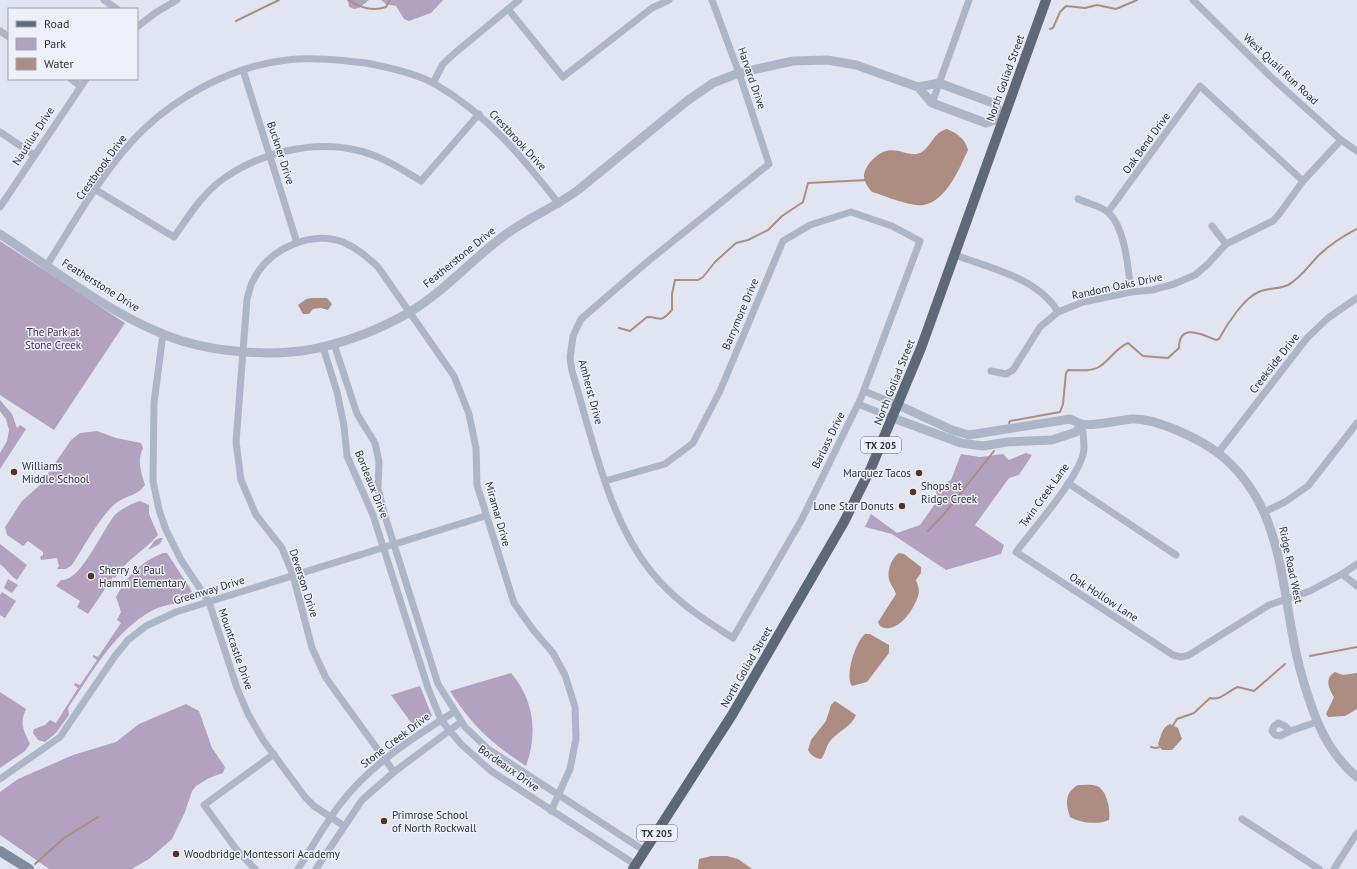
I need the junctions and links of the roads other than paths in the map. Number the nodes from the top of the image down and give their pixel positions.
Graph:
1 (104, 0) edge
2 (178, 0) edge
3 (519, 0) edge
4 (669, 0) edge
5 (712, 0) edge
6 (1046, 0) edge
7 (1193, 0) edge
8 (967, 1) edge
9 (116, 8) edge
10 (508, 9) junction
11 (138, 26) edge
12 (242, 70) junction
13 (739, 73) junction
14 (72, 80) edge
15 (85, 80) edge
16 (433, 83) junction
17 (939, 83) junction
18 (80, 86) junction
19 (918, 86) junction
20 (932, 104) junction
21 (479, 114) junction
22 (1004, 117) junction
23 (0, 132) edge
24 (1341, 140) junction
25 (1357, 151) edge
26 (34, 155) junction
27 (270, 156) junction
28 (769, 164) joint
29 (1303, 181) junction
30 (96, 190) junction
31 (1078, 199) dead end
32 (559, 204) junction
33 (0, 207) edge
34 (1108, 212) junction
35 (1212, 226) dead end
36 (0, 234) edge
37 (920, 241) joint
38 (298, 243) junction
39 (1226, 244) junction
40 (955, 255) junction
41 (47, 265) junction
42 (1131, 292) junction
43 (1357, 298) edge
44 (410, 311) junction
45 (1058, 312) junction
46 (163, 334) junction
47 (334, 344) junction
48 (323, 347) junction
49 (242, 352) junction
50 (991, 371) dead end
51 (864, 391) junction
52 (858, 404) junction
53 (898, 405) junction
54 (893, 418) junction
55 (1357, 423) edge
56 (1082, 425) junction
57 (952, 430) junction
58 (949, 440) junction
59 (1218, 453) junction
60 (605, 482) junction
61 (1068, 483) junction
62 (1264, 512) junction
63 (485, 516) junction
64 (395, 545) junction
65 (385, 548) junction
66 (1016, 552) joint
67 (1176, 555) dead end
68 (1357, 564) edge
69 (1342, 574) junction
70 (293, 575) junction
71 (1357, 586) edge
72 (1287, 600) junction
73 (209, 602) junction
74 (419, 624) junction
75 (409, 626) junction
76 (733, 638) joint
77 (454, 712) junction
78 (441, 720) junction
79 (461, 722) junction
80 (1317, 722) junction
81 (1290, 731) dead end
82 (449, 732) junction
83 (274, 754) junction
84 (384, 760) junction
85 (394, 772) junction
86 (1357, 777) edge
87 (0, 779) edge
88 (559, 796) junction
89 (551, 811) junction
90 (331, 818) junction
91 (1242, 819) dead end
92 (344, 826) junction
93 (1357, 833) edge
94 (0, 850) edge
95 (645, 851) junction
96 (634, 867) edge
97 (29, 869) edge
98 (255, 869) edge
99 (298, 869) edge
100 (316, 869) edge
101 (1319, 869) edge
102 (1334, 869) edge

1 - 9 street
2 - 11 street
3 - 10 street
4 - 10 street
5 - 13 street, Harvard Drive
6 - 22 main road, North Goliad Street / TX 205
7 - 24 street, West Quail Run Road
8 - 17 street
10 - 16 street
12 - 16 street, Crestbrook Drive
12 - 27 street, Buckner Drive
12 - 30 street, Crestbrook Drive
13 - 19 street, Featherstone Drive
13 - 28 street, Harvard Drive
13 - 32 street, Featherstone Drive
14 - 18 street
15 - 18 street, Nautilus Drive
16 - 21 street, Crestbrook Drive
17 - 19 street, Featherstone Drive
17 - 20 street
17 - 22 street, Featherstone Drive
18 - 26 street, Nautilus Drive
19 - 20 street
20 - 22 street
21 - 27 street
21 - 32 street, Crestbrook Drive
22 - 40 main road, North Goliad Street / TX 205
23 - 26 street
24 - 25 street, West Quail Run Road
24 - 29 street, Random Oaks Drive
26 - 33 street, Nautilus Drive
27 - 30 street
27 - 38 street, Buckner Drive
28 - 60 street, Amherst Drive
29 - 34 street, Oak Bend Drive
29 - 39 street, Random Oaks Drive
30 - 41 street, Crestbrook Drive
31 - 34 street
32 - 44 street, Featherstone Drive
34 - 42 street
35 - 39 street
36 - 41 street, Featherstone Drive
37 - 51 street, Barlass Drive
37 - 60 street, Barrymore Drive
38 - 44 street, Miramar Drive
38 - 49 street, Deverson Drive
39 - 42 street, Random Oaks Drive
40 - 45 street
40 - 53 main road, North Goliad Street / TX 205
41 - 46 street, Featherstone Drive
42 - 45 street, Random Oaks Drive
43 - 59 street, Creekside Drive
44 - 47 street, Featherstone Drive
44 - 63 street, Miramar Drive
45 - 50 street, Random Oaks Drive
46 - 49 street, Featherstone Drive
46 - 73 street, Mountcastle Drive
47 - 48 street, Featherstone Drive
47 - 64 street, Bordeaux Drive
48 - 49 street, Featherstone Drive
48 - 65 street, Bordeaux Drive
49 - 70 street, Deverson Drive
51 - 52 street, Barlass Drive
51 - 53 street, Ridge Road West
52 - 54 street, Ridge Road West
52 - 76 street, Barlass Drive
53 - 54 main road, North Goliad Street / TX 205
53 - 57 street, Ridge Road West
54 - 58 street, Ridge Road West
54 - 95 main road, North Goliad Street / TX 205
55 - 62 street
56 - 57 street, Ridge Road West
56 - 58 street, Ridge Road West
56 - 59 street, Ridge Road West
56 - 61 street, Twin Creek Lane
57 - 58 street
59 - 62 street, Ridge Road West
60 - 76 street, Amherst Drive
61 - 66 street, Twin Creek Lane
61 - 67 street
62 - 72 street, Ridge Road West
63 - 64 street, Greenway Drive
63 - 88 street, Miramar Drive
64 - 65 street, Greenway Drive
64 - 74 street, Bordeaux Drive
65 - 70 street, Greenway Drive
65 - 75 street, Bordeaux Drive
66 - 72 street, Oak Hollow Lane
68 - 69 street
69 - 71 street
69 - 72 street
70 - 73 street, Greenway Drive
70 - 84 street, Deverson Drive
72 - 80 street, Ridge Road West
73 - 83 street, Mountcastle Drive
73 - 87 street, Greenway Drive
74 - 75 street
74 - 77 street, Bordeaux Drive
75 - 78 street, Bordeaux Drive
77 - 78 street, Stone Creek Drive
77 - 79 street, Bordeaux Drive
78 - 82 street, Bordeaux Drive
78 - 84 street, Stone Creek Drive
79 - 82 street
79 - 88 street, Bordeaux Drive
80 - 81 street
80 - 86 street, Ridge Road West
82 - 85 street
82 - 89 street, Bordeaux Drive
83 - 90 street, Mountcastle Drive
83 - 98 street
84 - 85 street, Deverson Drive
84 - 90 street, Stone Creek Drive
85 - 92 street
88 - 89 street, Miramar Drive
88 - 95 street, Bordeaux Drive
89 - 96 street, Bordeaux Drive
90 - 92 street, Mountcastle Drive
90 - 99 street, Stone Creek Drive
91 - 101 street
92 - 100 street
93 - 102 street
94 - 97 main road
95 - 96 main road, North Goliad Street / TX 205

